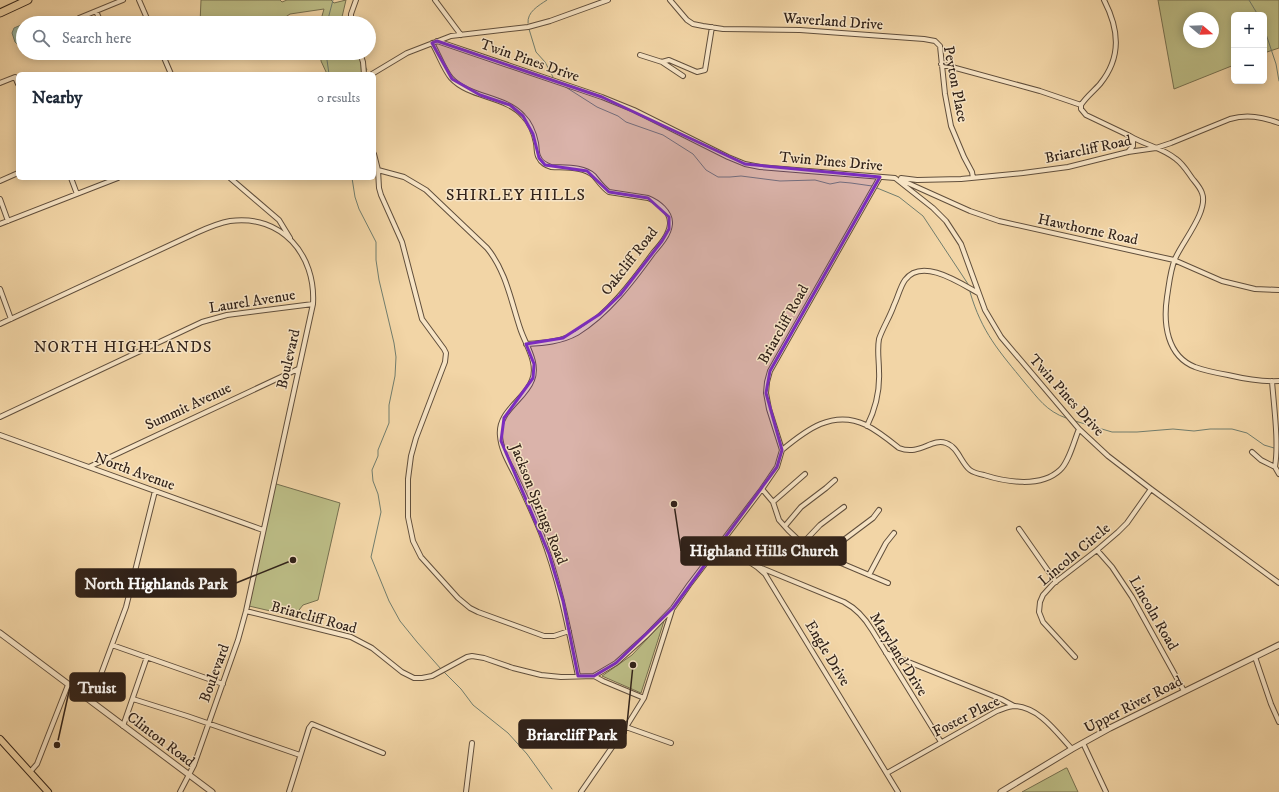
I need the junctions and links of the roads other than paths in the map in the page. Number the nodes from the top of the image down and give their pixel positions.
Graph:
1 (28, 0) edge
2 (123, 0) edge
3 (139, 0) edge
4 (356, 0) edge
5 (435, 0) edge
6 (608, 0) edge
7 (670, 0) edge
8 (1104, 0) edge
9 (96, 10) junction
10 (0, 13) edge
11 (82, 16) edge
12 (98, 16) edge
13 (146, 16) edge
14 (351, 16) edge
15 (712, 27) junction
16 (461, 35) junction
17 (909, 38) joint
18 (434, 42) junction
19 (640, 55) dead end
20 (165, 60) edge
21 (362, 60) edge
22 (662, 62) junction
23 (941, 64) junction
24 (170, 72) edge
25 (364, 72) edge
26 (375, 72) edge
27 (683, 76) dead end
28 (16, 79) edge
29 (0, 83) edge
30 (1081, 105) junction
31 (1279, 123) edge
32 (1130, 136) junction
33 (1156, 148) junction
34 (1128, 152) junction
35 (376, 162) edge
36 (378, 170) junction
37 (16, 174) edge
38 (880, 177) junction
39 (895, 178) junction
40 (973, 178) junction
41 (72, 180) edge
42 (113, 180) edge
43 (232, 180) edge
44 (0, 181) edge
45 (77, 194) junction
46 (0, 199) edge
47 (8, 220) junction
48 (0, 224) edge
49 (290, 238) junction
50 (1174, 260) junction
51 (0, 289) edge
52 (1279, 290) edge
53 (978, 293) junction
54 (313, 304) junction
55 (11, 319) junction
56 (0, 324) edge
57 (526, 344) junction
58 (298, 369) junction
59 (1272, 381) junction
60 (1279, 381) edge
61 (0, 417) edge
62 (867, 426) junction
63 (1079, 429) junction
64 (0, 435) edge
65 (782, 450) junction
66 (1252, 452) dead end
67 (89, 467) junction
68 (1275, 467) junction
69 (805, 474) dead end
70 (1279, 474) edge
71 (835, 480) dead end
72 (762, 489) junction
73 (1151, 489) junction
74 (155, 491) junction
75 (773, 502) junction
76 (844, 507) dead end
77 (879, 510) dead end
78 (785, 526) junction
79 (1019, 529) dead end
80 (263, 530) junction
81 (894, 533) dead end
82 (721, 543) junction
83 (802, 544) junction
84 (1097, 550) junction
85 (828, 558) junction
86 (757, 567) junction
87 (869, 575) junction
88 (1056, 582) junction
89 (888, 583) dead end
90 (1279, 583) edge
91 (673, 608) junction
92 (246, 611) junction
93 (569, 630) junction
94 (0, 633) edge
95 (112, 645) junction
96 (1279, 645) edge
97 (886, 653) junction
98 (1075, 657) dead end
99 (1255, 657) junction
100 (147, 658) junction
101 (578, 676) junction
102 (594, 676) junction
103 (223, 684) junction
104 (68, 685) junction
105 (1184, 691) junction
106 (644, 698) junction
107 (133, 699) junction
108 (91, 701) junction
109 (1014, 706) junction
110 (1279, 722) edge
111 (209, 724) junction
112 (123, 726) junction
113 (626, 728) junction
114 (0, 739) edge
115 (671, 742) dead end
116 (940, 742) junction
117 (472, 743) dead end
118 (1083, 743) junction
119 (1072, 748) junction
120 (383, 753) dead end
121 (300, 755) junction
122 (30, 772) junction
123 (887, 773) junction
124 (190, 776) junction
125 (48, 792) edge
126 (180, 792) edge
127 (212, 792) edge
128 (289, 792) edge
129 (466, 792) edge
130 (581, 792) edge
131 (898, 792) edge
132 (1001, 792) edge
133 (1106, 792) edge

1 - 10 highway
2 - 9 street
3 - 13 street
4 - 14 street
5 - 16 street
6 - 16 street
7 - 15 street, Waverland Drive
8 - 30 street
9 - 11 street
9 - 12 street
15 - 17 street, Waverland Drive
15 - 22 street
16 - 18 street
17 - 23 street, Peyton Place
18 - 26 street
18 - 38 street, Twin Pines Drive
18 - 57 street, Oakcliff Road
19 - 22 street
20 - 24 street
21 - 25 street
22 - 27 street
23 - 30 street
23 - 40 street, Peyton Place
28 - 29 street
30 - 32 street
31 - 33 street, Briarcliff Road
32 - 33 street
32 - 34 street
33 - 34 street, Briarcliff Road
33 - 50 street
34 - 40 street, Briarcliff Road
35 - 36 street
36 - 57 street, Jackson Springs Road
36 - 93 street
37 - 44 street
38 - 39 street, Twin Pines Drive
38 - 65 street, Briarcliff Road
39 - 40 street, Briarcliff Road
39 - 50 street, Hawthorne Road
39 - 53 street, Twin Pines Drive
41 - 45 street
42 - 45 street
43 - 49 street
45 - 47 street
46 - 47 street
47 - 48 street
49 - 54 street, Boulevard
49 - 55 street, Boulevard
50 - 52 street, Hawthorne Road
50 - 59 street
51 - 55 street
53 - 62 street
53 - 63 street, Twin Pines Drive
54 - 58 street, Boulevard
54 - 61 street, Laurel Avenue
55 - 56 street, Boulevard
57 - 93 street, Jackson Springs Road
58 - 67 street, Summit Avenue
58 - 80 street, Boulevard
59 - 60 street
59 - 68 street
62 - 63 street
62 - 65 street
63 - 73 street, Twin Pines Drive
64 - 67 street, North Avenue
65 - 72 street
66 - 68 street
67 - 74 street, North Avenue
68 - 70 street
69 - 75 street
71 - 78 street
72 - 75 street
72 - 82 street
73 - 84 street, Lincoln Circle
73 - 90 street, Twin Pines Drive
74 - 80 street, North Avenue
74 - 95 street
75 - 78 street
76 - 83 street
77 - 85 street
78 - 83 street
79 - 88 street
80 - 92 street, Boulevard
81 - 87 street
82 - 86 street, Engle Drive
82 - 91 street
83 - 85 street
84 - 88 street, Lincoln Circle
84 - 105 street, Lincoln Road
85 - 87 street
86 - 97 street, Maryland Drive
86 - 123 street, Engle Drive
87 - 89 street
88 - 98 street, Lincoln Circle
91 - 102 street
91 - 106 street
92 - 101 street, Briarcliff Road
92 - 103 street, Boulevard
93 - 101 street, Jackson Springs Road
94 - 104 street, Clinton Road
95 - 100 street
95 - 108 street
96 - 99 street, Upper River Road
97 - 109 street
97 - 116 street, Maryland Drive
99 - 105 street, Upper River Road
99 - 110 street
100 - 103 street
100 - 107 street
101 - 102 street, Briarcliff Road
102 - 106 street
103 - 111 street, Boulevard
104 - 108 street, Clinton Road
104 - 122 street
105 - 118 street, Upper River Road
106 - 113 street
107 - 111 street
107 - 112 street
108 - 112 street, Clinton Road
109 - 116 street, Foster Place
109 - 119 street, Foster Place
111 - 121 street
111 - 124 street, Boulevard
112 - 124 street, Clinton Road
113 - 115 street
113 - 130 street
114 - 122 highway
116 - 123 street, Foster Place
117 - 129 street
118 - 119 street, Upper River Road
118 - 133 street
119 - 132 street, Upper River Road
120 - 121 street
121 - 128 street
122 - 125 highway
123 - 131 street, Engle Drive
124 - 126 street, Boulevard
124 - 127 street, Clinton Road

